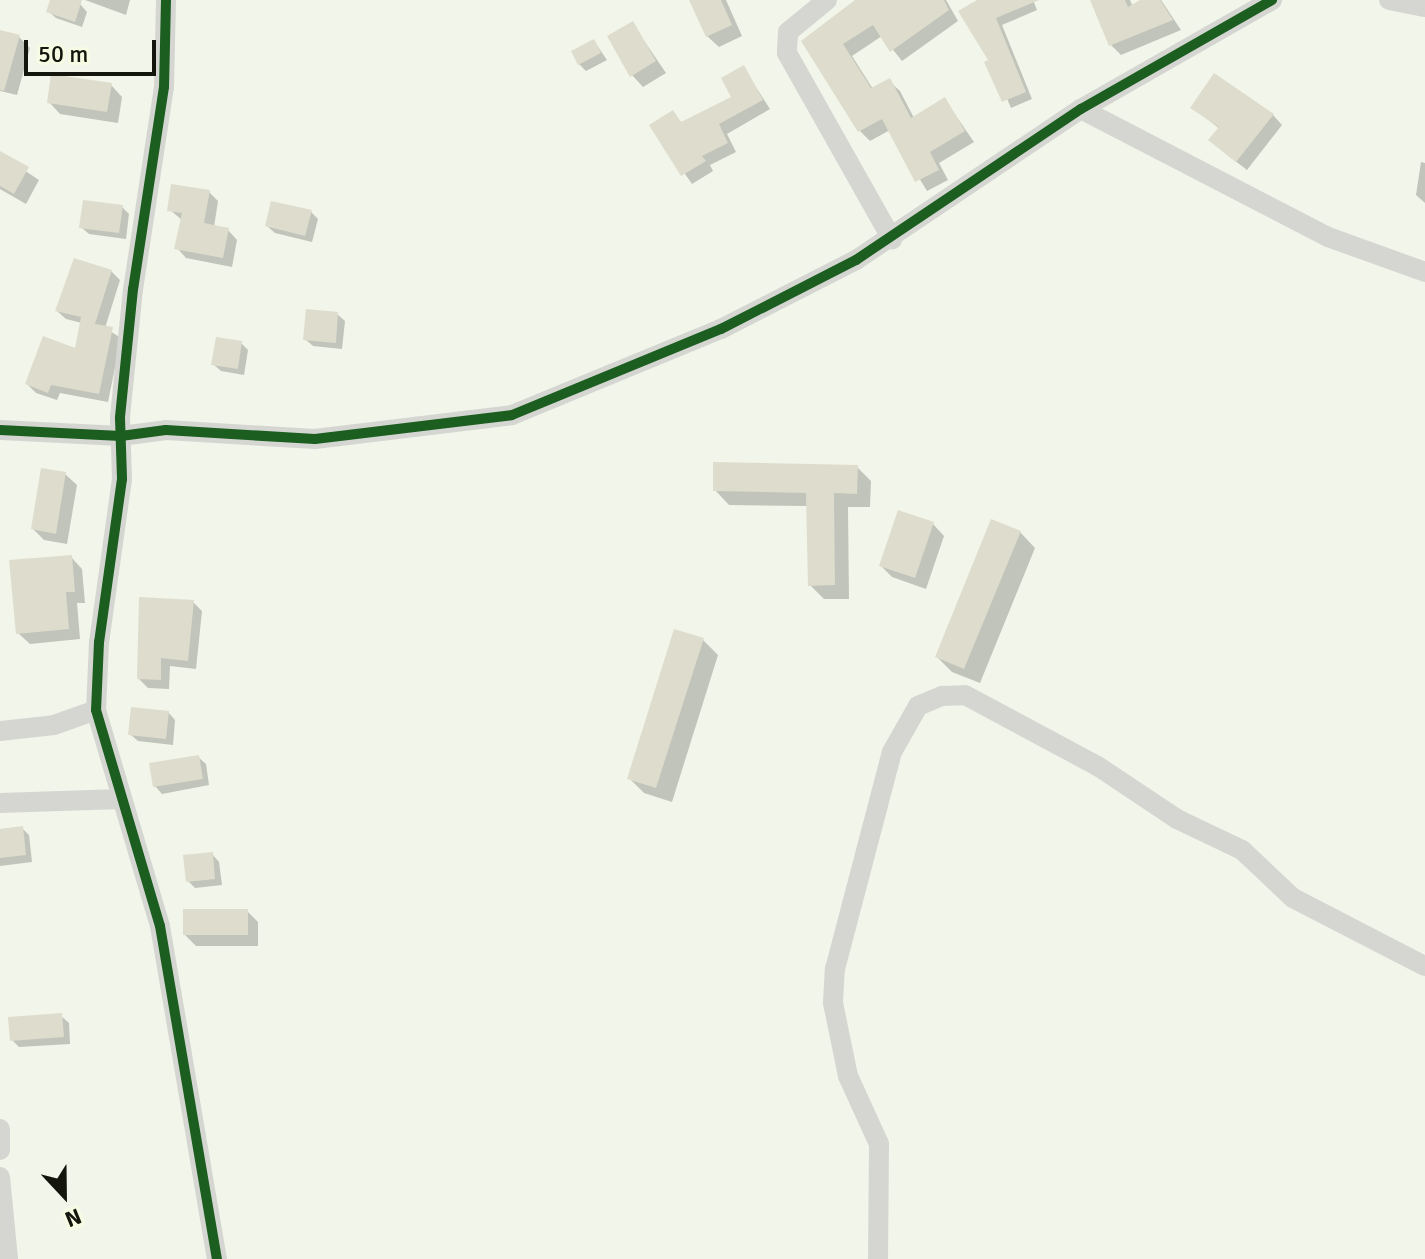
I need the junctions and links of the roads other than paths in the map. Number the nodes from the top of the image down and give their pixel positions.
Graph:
1 (166, 0) edge
2 (827, 0) edge
3 (1389, 0) edge
4 (1261, 3) edge
5 (1425, 7) edge
6 (1081, 109) junction
7 (892, 239) junction
8 (1425, 272) edge
9 (0, 430) edge
10 (121, 436) junction
11 (96, 710) junction
12 (0, 731) edge
13 (121, 799) junction
14 (0, 803) edge
15 (1425, 966) edge
16 (0, 1129) edge
17 (0, 1150) edge
18 (0, 1177) edge
19 (8, 1259) edge
20 (217, 1259) edge
21 (878, 1259) edge

1 - 10 street
2 - 7 street
3 - 5 street
4 - 6 street
6 - 7 street
6 - 8 street
7 - 10 street
9 - 10 street
10 - 11 street
11 - 12 street
11 - 13 street
13 - 14 street
13 - 20 street
15 - 21 street
16 - 17 street
18 - 19 street

